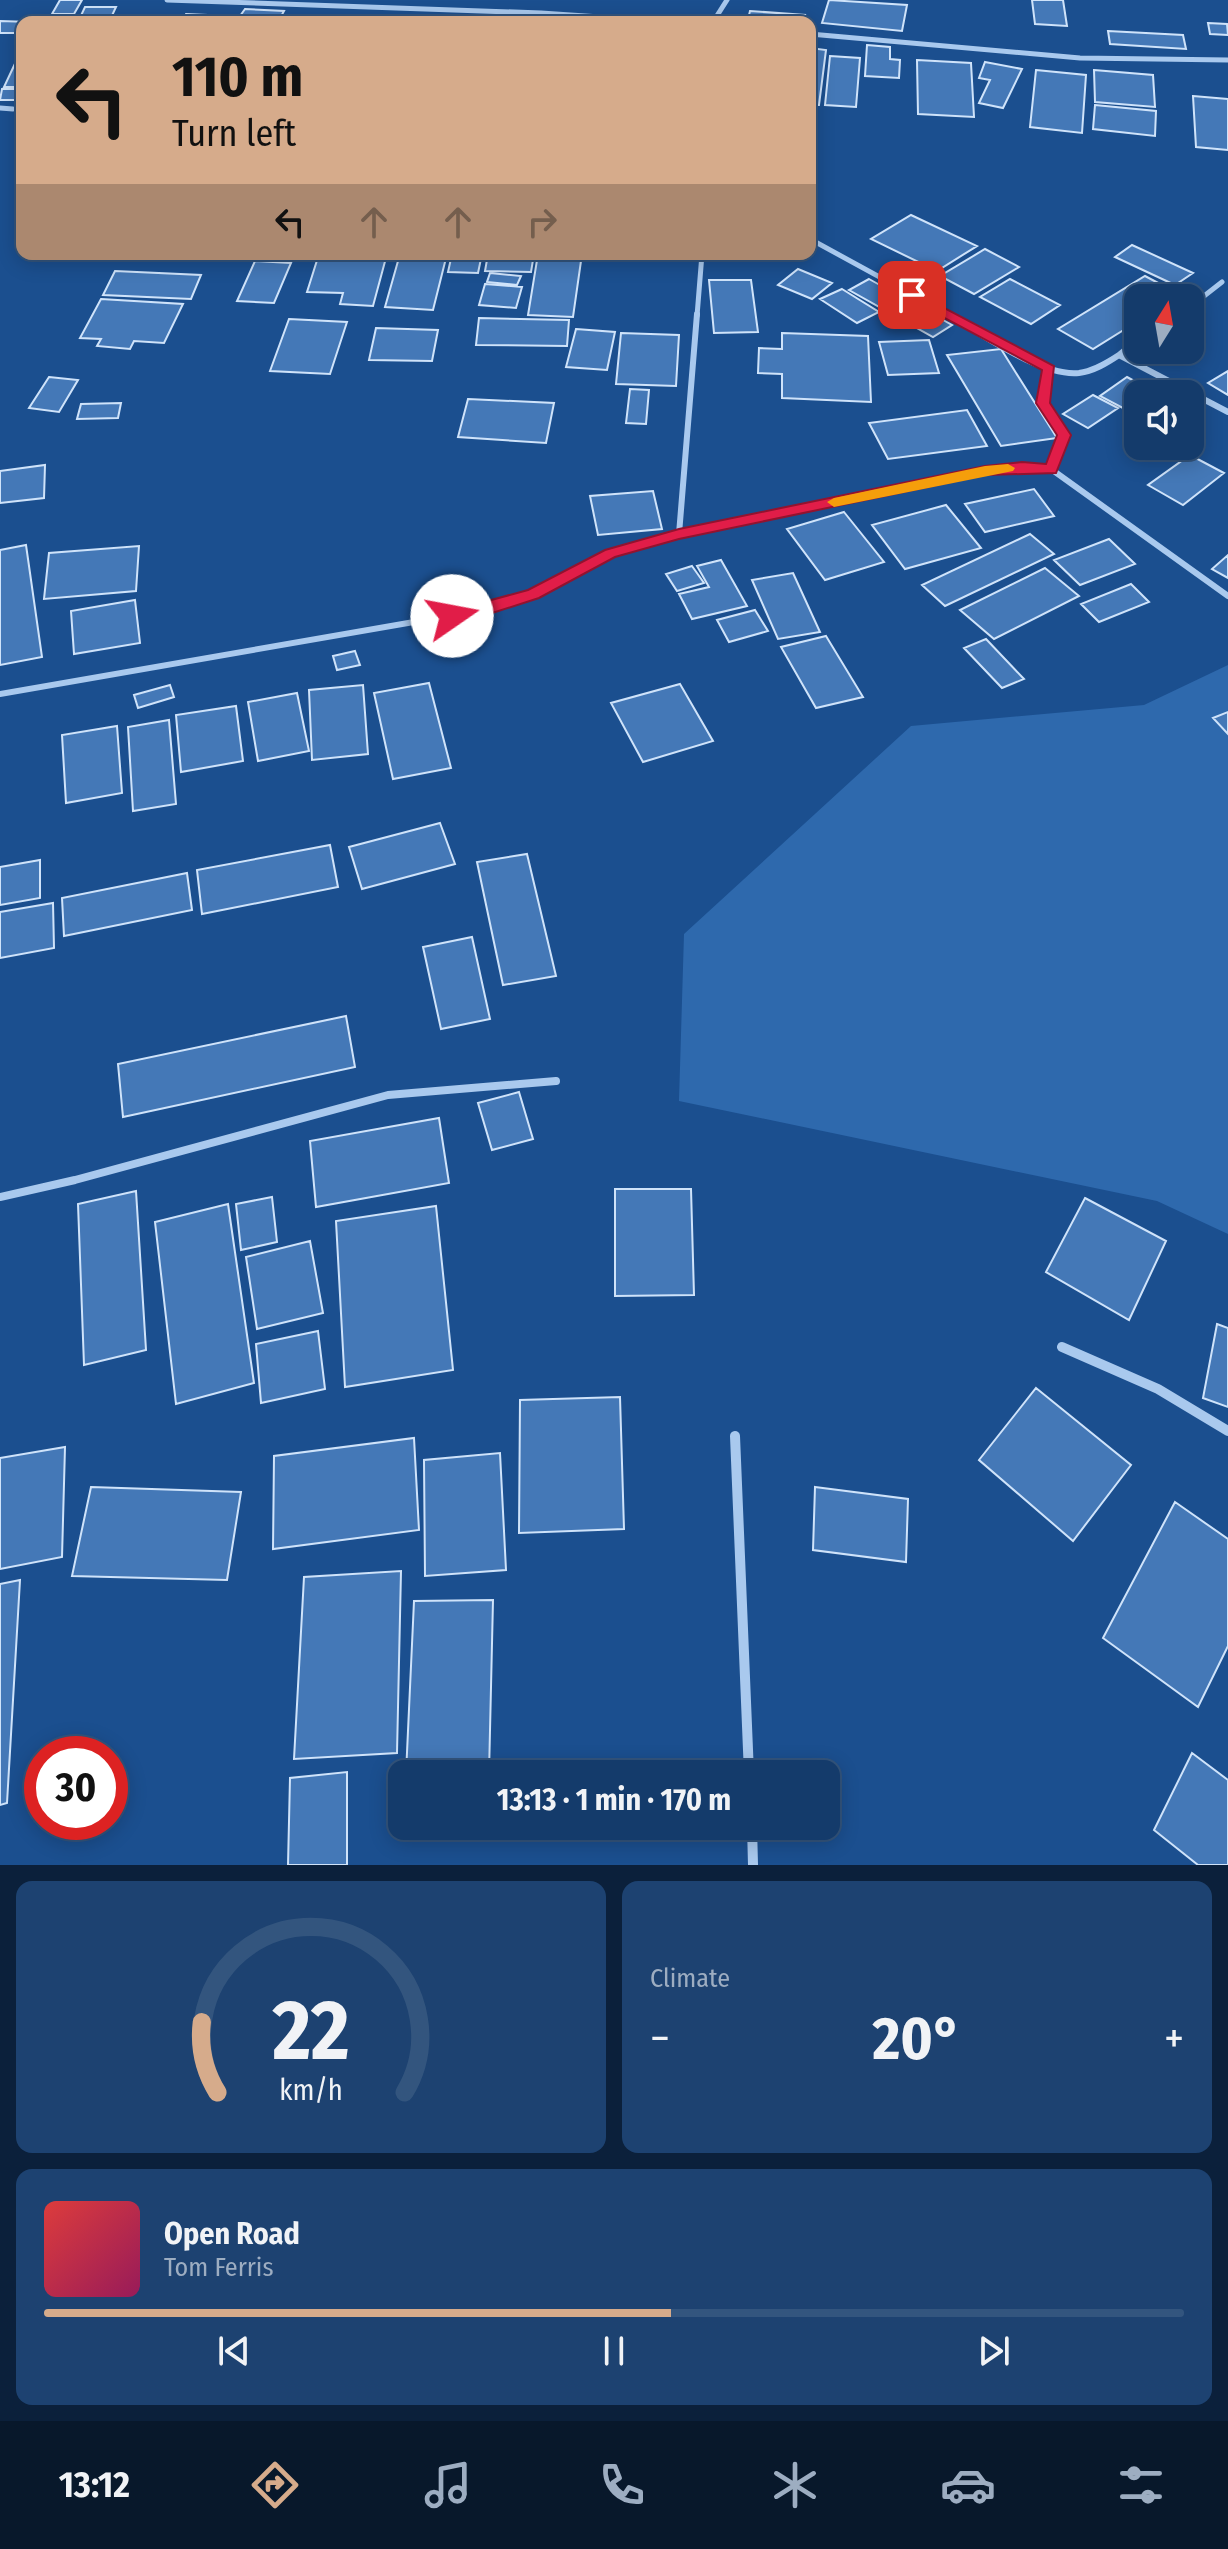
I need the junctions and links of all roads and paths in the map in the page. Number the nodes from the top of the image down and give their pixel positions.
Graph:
1 (167, 0) edge
2 (437, 0) edge
3 (438, 8) junction
4 (573, 16) edge
5 (816, 35) edge
6 (1228, 60) edge
7 (0, 108) edge
8 (13, 109) dead end
9 (816, 242) edge
10 (702, 260) edge
11 (1222, 282) dead end
12 (1204, 296) edge
13 (1124, 351) edge
14 (1119, 355) junction
15 (1049, 369) junction
16 (1228, 412) edge
17 (1051, 469) junction
18 (679, 534) junction
19 (1228, 596) edge
20 (0, 694) edge
21 (556, 1081) dead end
22 (0, 1197) edge
23 (1062, 1347) dead end
24 (1228, 1431) edge
25 (735, 1436) dead end
26 (748, 1760) edge
27 (752, 1840) edge
28 (753, 1865) edge

1 - 3 street
2 - 3 street
3 - 4 street
5 - 6 street
7 - 8 street
9 - 15 street
10 - 18 street
11 - 12 street
13 - 14 street
14 - 15 street
14 - 16 street
15 - 17 street
17 - 18 street
17 - 19 street
18 - 20 street
21 - 22 street
23 - 24 street
25 - 26 street
27 - 28 street

